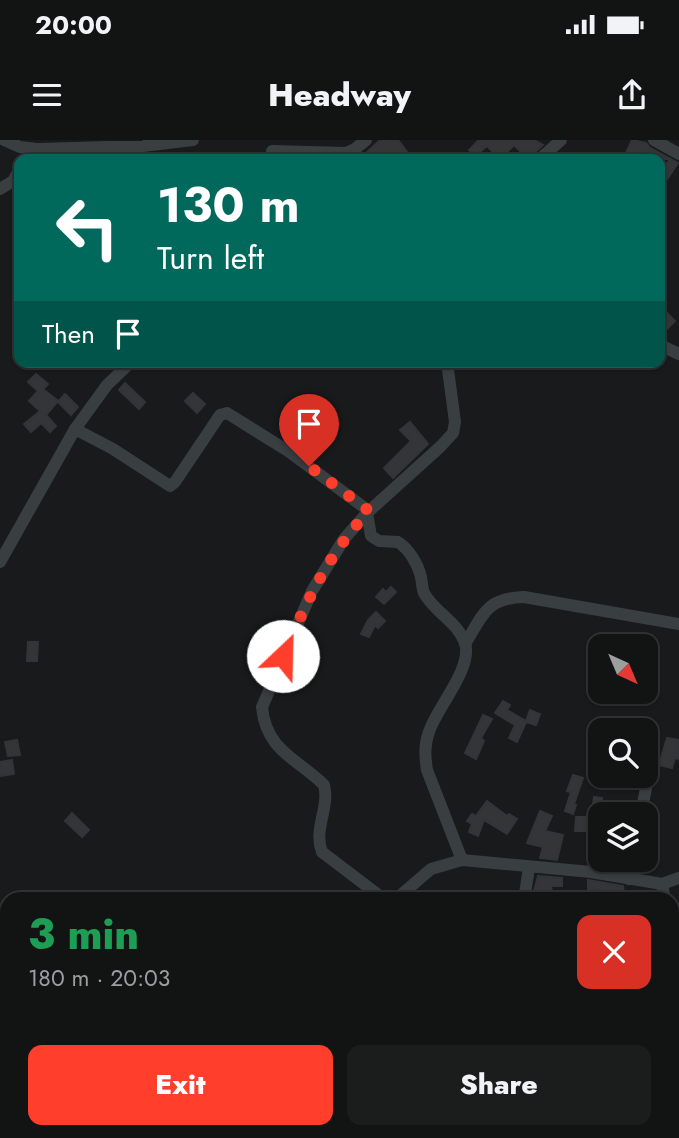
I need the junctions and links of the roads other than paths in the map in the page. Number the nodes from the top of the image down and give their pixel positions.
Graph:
1 (4, 140) edge
2 (192, 140) edge
3 (366, 140) edge
4 (561, 140) edge
5 (654, 140) edge
6 (272, 150) edge
7 (21, 153) edge
8 (546, 154) edge
9 (679, 154) edge
10 (5, 186) edge
11 (0, 198) edge
12 (125, 368) edge
13 (448, 368) edge
14 (75, 429) junction
15 (368, 512) junction
16 (0, 562) edge
17 (679, 624) edge
18 (465, 644) junction
19 (461, 860) junction
20 (529, 867) junction
21 (630, 872) edge
22 (679, 878) edge
23 (629, 879) junction
24 (662, 884) junction
25 (375, 892) edge
26 (404, 892) edge
27 (525, 892) edge
28 (664, 892) edge

1 - 7 street
2 - 7 street
3 - 6 street
4 - 8 street
5 - 9 street
10 - 11 street
12 - 14 street
13 - 15 street
14 - 15 street
14 - 16 street
15 - 18 street
15 - 25 street
17 - 18 street
18 - 19 street
19 - 20 street
19 - 26 street
20 - 23 street
20 - 27 street
21 - 23 street
22 - 24 street
23 - 24 street
24 - 28 street

